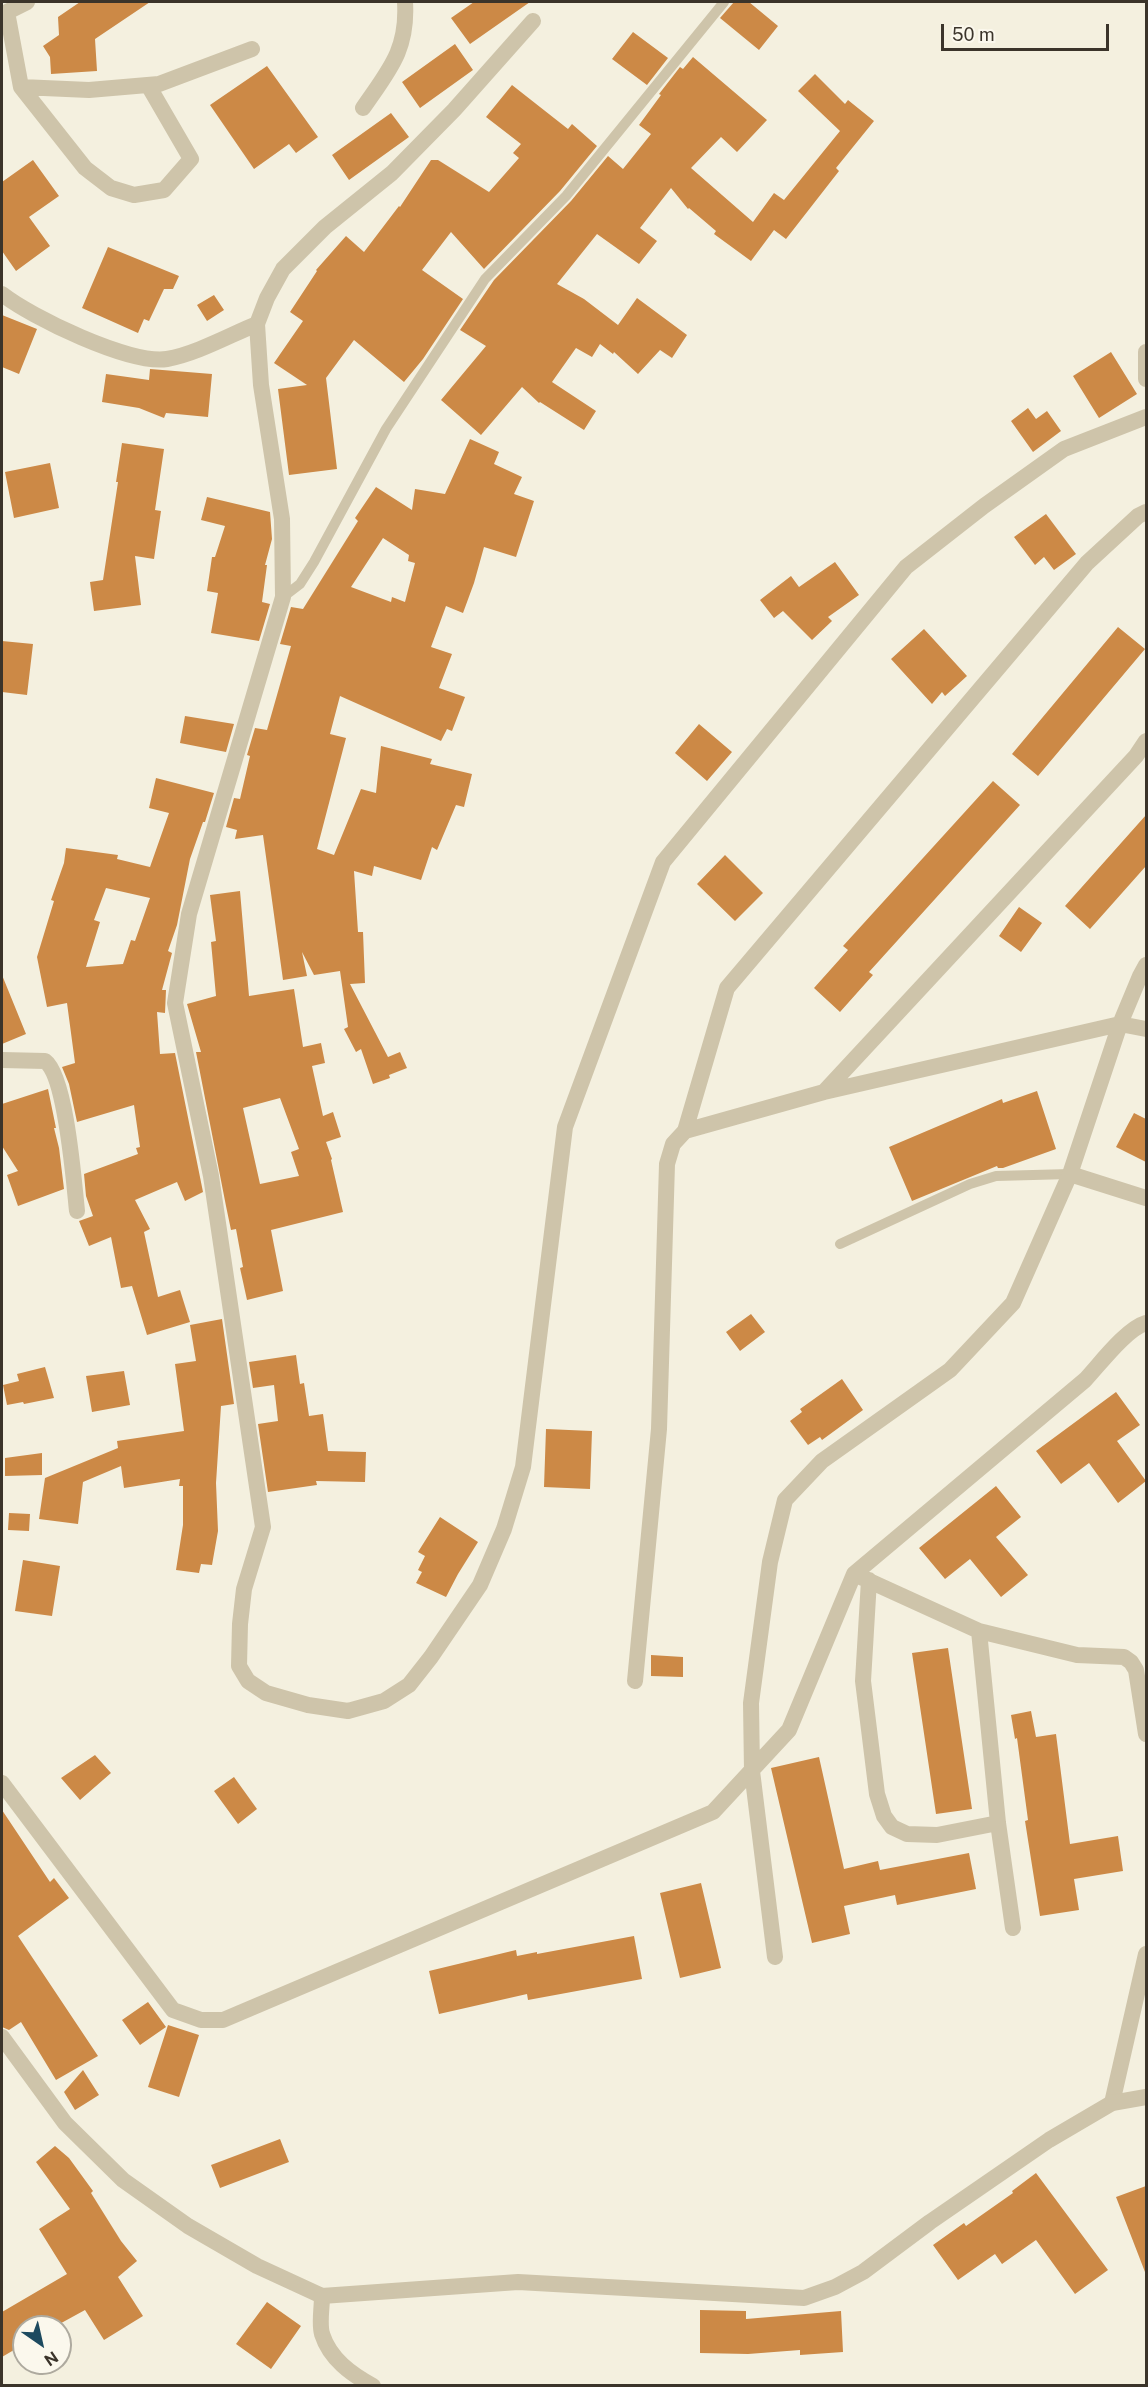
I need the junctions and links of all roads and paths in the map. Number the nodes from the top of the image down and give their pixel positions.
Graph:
1 (27, 2) edge
2 (405, 2) edge
3 (724, 2) edge
4 (533, 21) dead end
5 (252, 49) dead end
6 (148, 85) junction
7 (21, 87) junction
8 (363, 108) dead end
9 (2, 294) edge
10 (257, 324) junction
11 (1146, 352) edge
12 (1146, 379) edge
13 (1146, 417) edge
14 (1146, 512) edge
15 (283, 597) junction
16 (1146, 741) edge
17 (1141, 761) edge
18 (1146, 965) edge
19 (1120, 1024) junction
20 (1146, 1029) edge
21 (2, 1060) edge
22 (824, 1092) junction
23 (685, 1131) junction
24 (1070, 1174) junction
25 (1146, 1198) edge
26 (77, 1211) dead end
27 (840, 1245) dead end
28 (1146, 1323) edge
29 (861, 1577) junction
30 (979, 1631) junction
31 (635, 1682) dead end
32 (1146, 1734) edge
33 (752, 1771) junction
34 (2, 1783) edge
35 (998, 1823) junction
36 (1012, 1928) dead end
37 (1146, 1954) edge
38 (775, 1957) dead end
39 (2, 2037) edge
40 (1146, 2097) edge
41 (1112, 2103) junction
42 (322, 2296) junction
43 (374, 2385) edge

1 - 7 street
2 - 8 street
3 - 15 lane
4 - 10 street
5 - 6 street
6 - 7 street
6 - 7 street
9 - 10 street
10 - 15 street
11 - 12 street
13 - 15 street
14 - 23 street
16 - 17 street
17 - 22 street
18 - 19 street
19 - 20 street
19 - 22 street
19 - 24 street
21 - 26 street
22 - 23 street
23 - 31 street
24 - 25 street
24 - 27 lane
24 - 33 street
28 - 29 street
29 - 30 street
29 - 33 street
29 - 35 street
30 - 32 street
30 - 35 street
33 - 34 street
33 - 38 street
35 - 36 street
37 - 41 street
39 - 42 street
40 - 41 street
41 - 42 street
42 - 43 street

